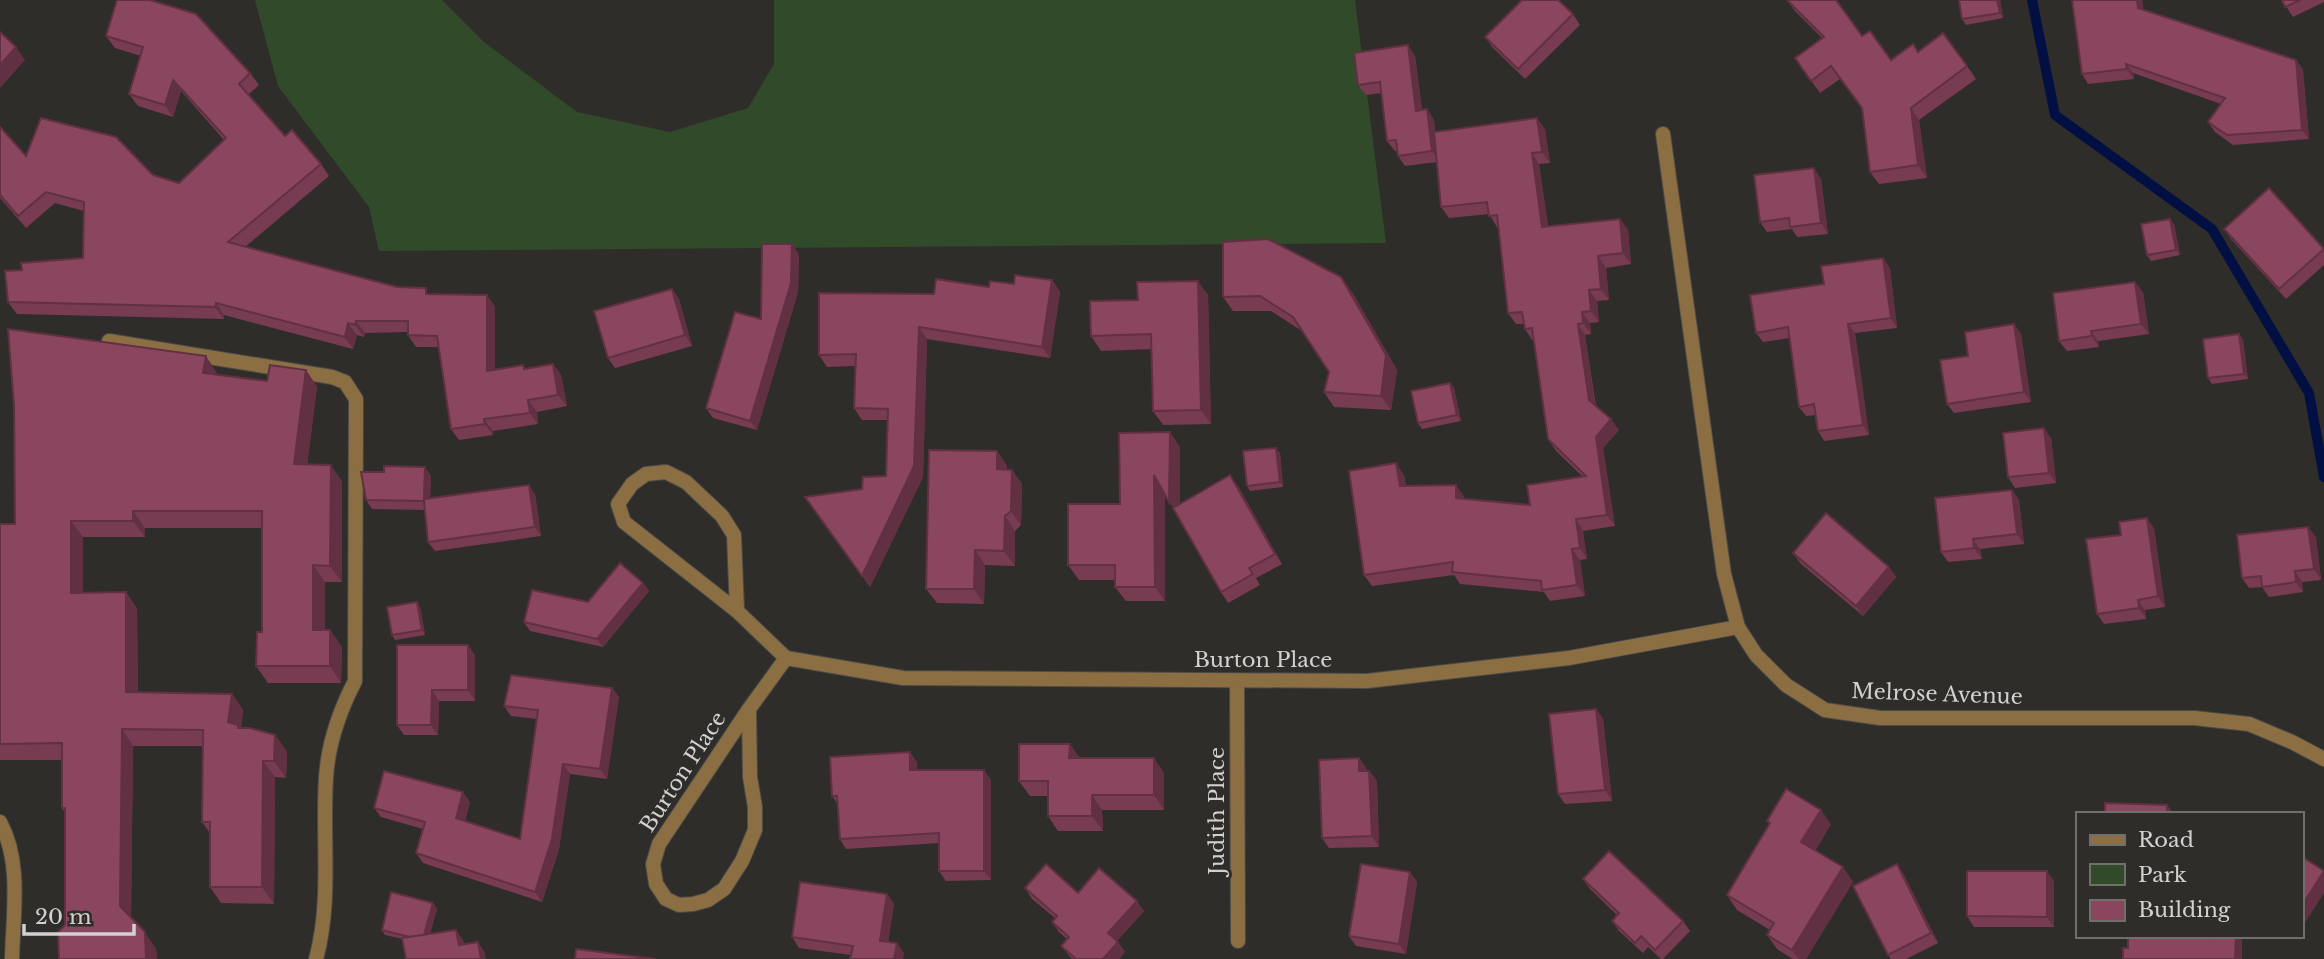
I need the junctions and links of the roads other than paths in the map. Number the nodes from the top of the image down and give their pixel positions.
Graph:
1 (1662, 134) dead end
2 (109, 341) edge
3 (737, 611) junction
4 (1738, 627) junction
5 (786, 658) junction
6 (1237, 681) junction
7 (749, 709) junction
8 (2324, 759) edge
9 (0, 822) edge
10 (1238, 941) dead end
11 (12, 959) edge
12 (316, 959) edge

1 - 4 street, Melrose Avenue
2 - 12 street
3 - 3 street
3 - 5 street
4 - 6 street, Burton Place
4 - 8 street, Melrose Avenue
5 - 6 street, Burton Place
5 - 7 street, Burton Place
6 - 10 street, Judith Place
7 - 7 street, Burton Place
9 - 11 street

